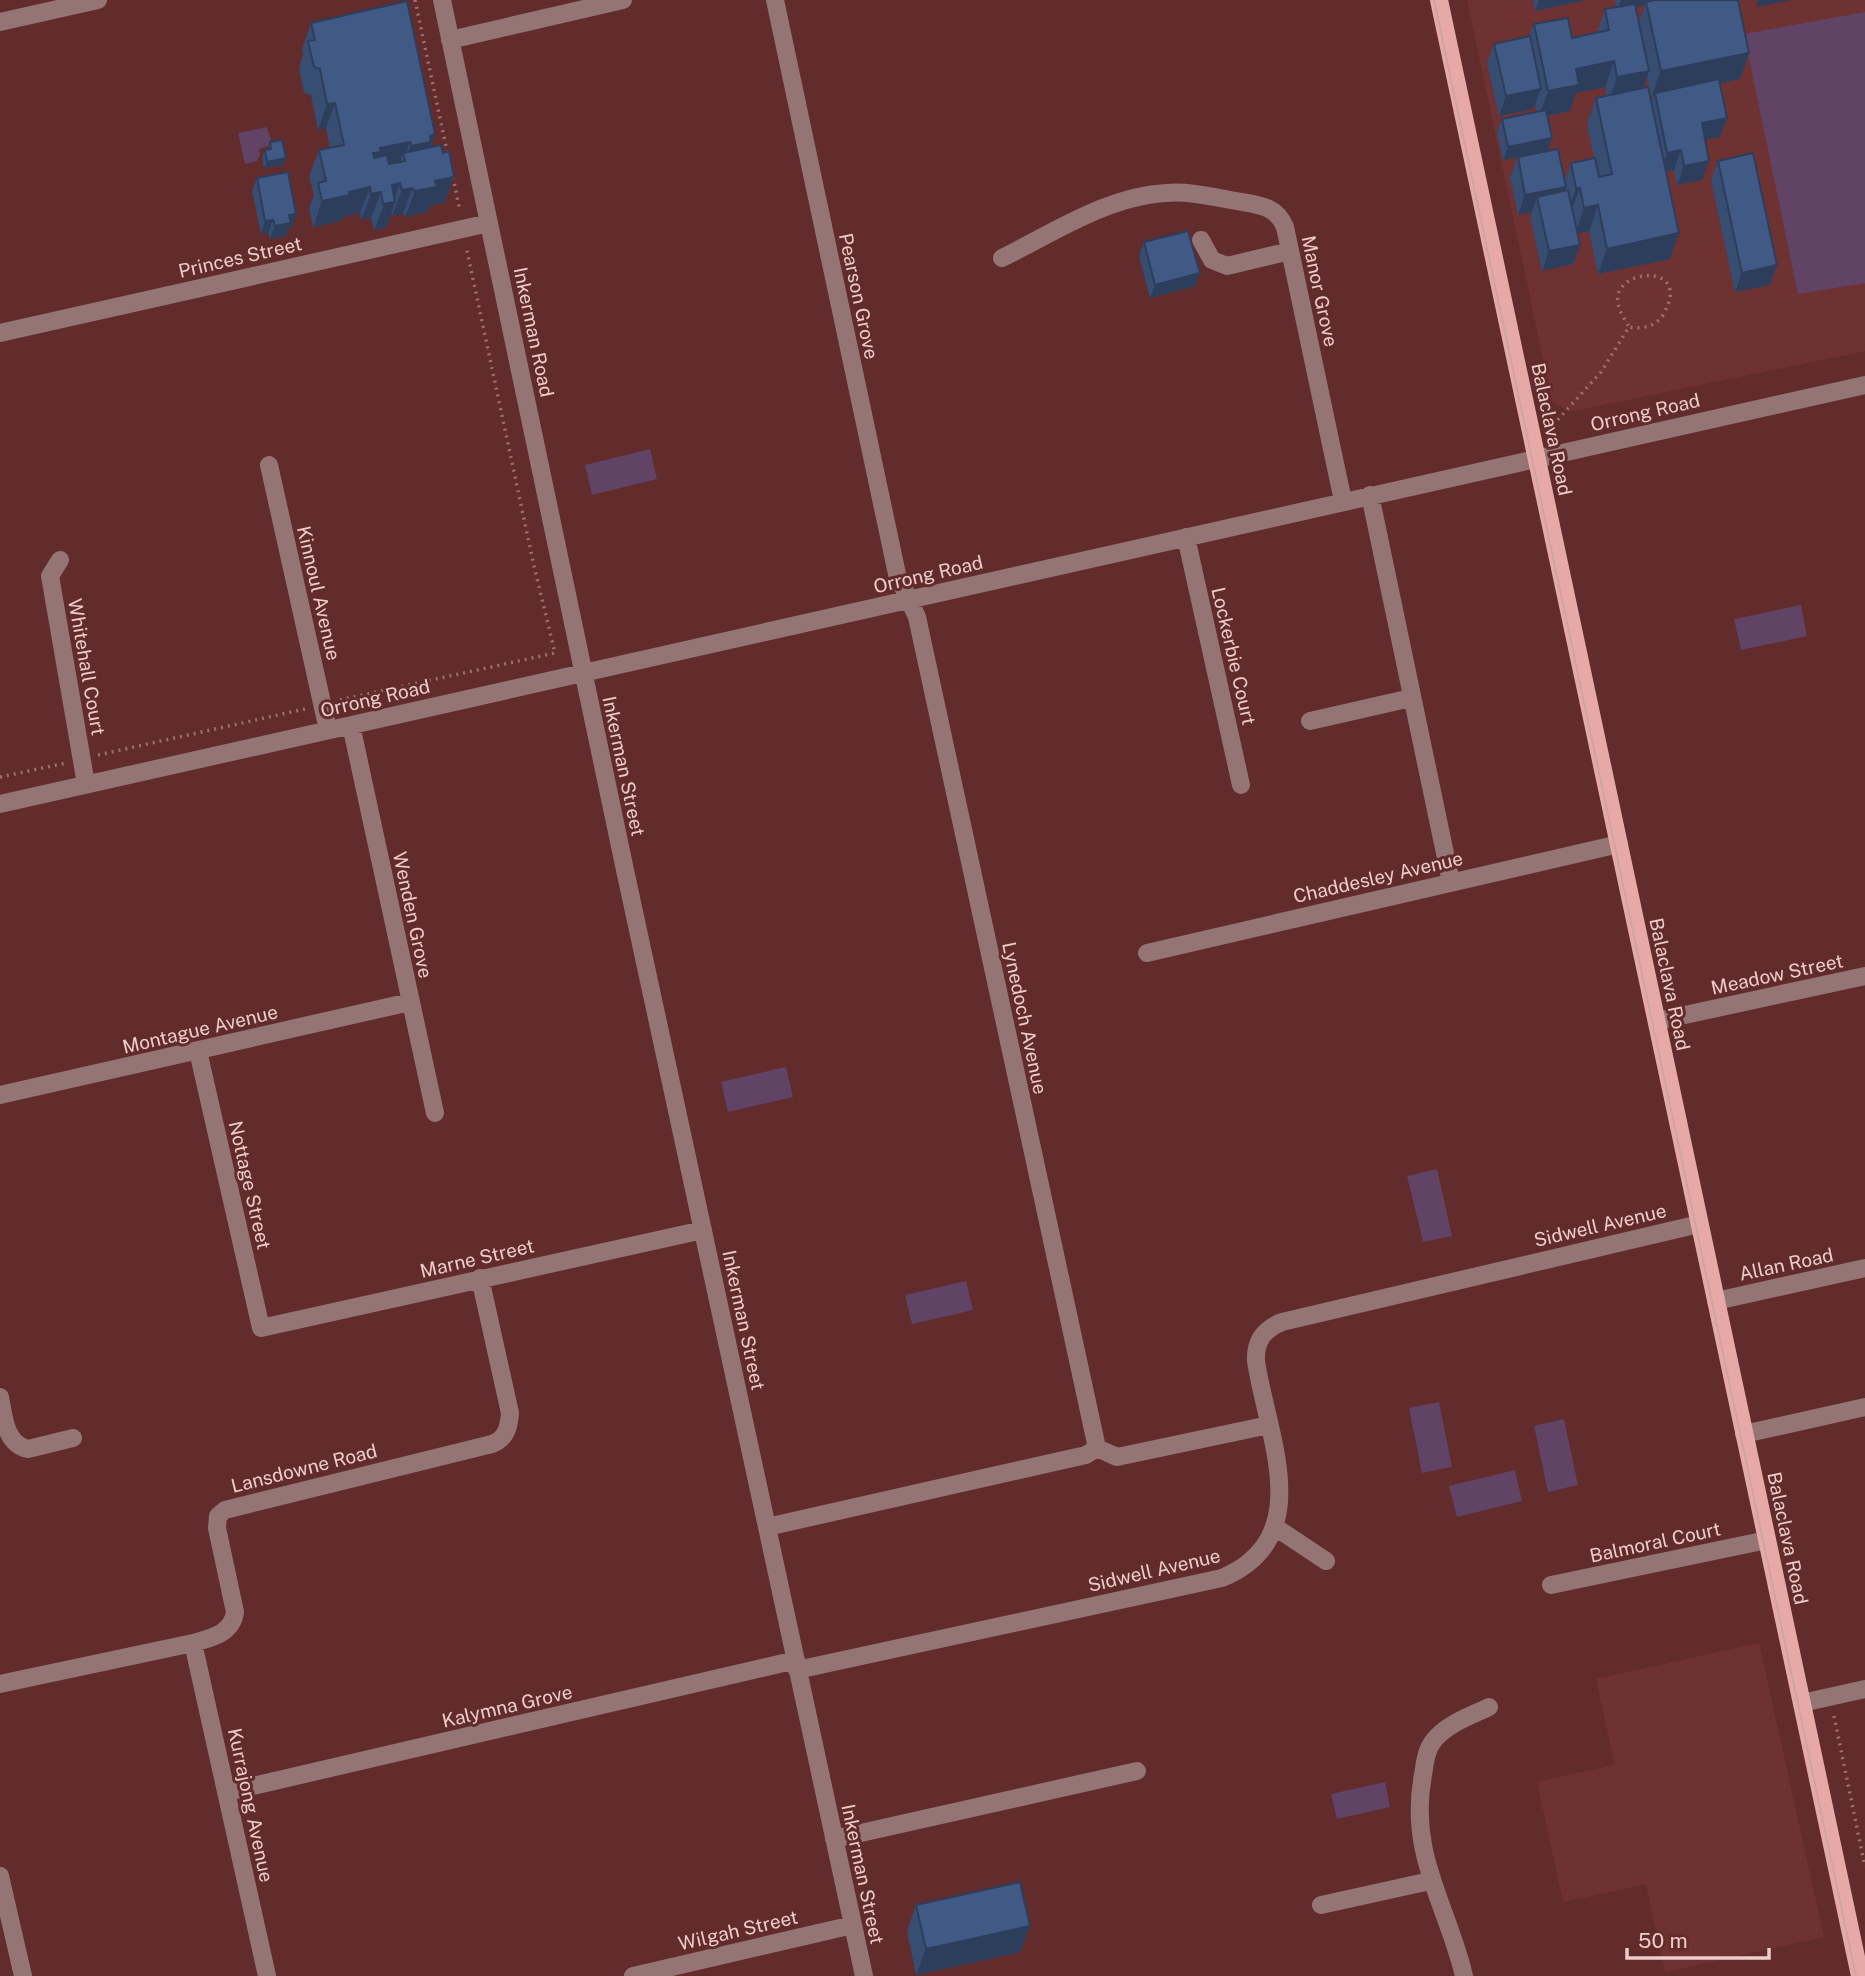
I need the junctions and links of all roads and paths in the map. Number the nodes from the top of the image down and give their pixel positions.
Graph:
1 (98, 0) edge
2 (415, 0) edge
3 (442, 0) edge
4 (623, 0) edge
5 (775, 0) edge
6 (1439, 0) edge
7 (80, 2) edge
8 (0, 22) edge
9 (450, 40) junction
10 (449, 159) edge
11 (452, 173) edge
12 (489, 223) junction
13 (463, 229) junction
14 (1200, 240) dead end
15 (1290, 251) junction
16 (1002, 258) dead end
17 (1629, 327) junction
18 (0, 333) edge
19 (1865, 385) edge
20 (1553, 425) dead end
21 (1536, 458) junction
22 (269, 465) dead end
23 (1370, 495) junction
24 (1343, 501) junction
25 (1186, 537) junction
26 (60, 560) dead end
27 (908, 600) junction
28 (583, 673) junction
29 (1411, 698) junction
30 (323, 705) junction
31 (1310, 721) dead end
32 (351, 725) junction
33 (328, 730) junction
34 (81, 759) junction
35 (0, 777) edge
36 (86, 784) junction
37 (1241, 785) dead end
38 (0, 804) edge
39 (1619, 844) junction
40 (1451, 882) junction
41 (1147, 953) dead end
42 (1865, 976) edge
43 (410, 1002) junction
44 (1657, 1021) junction
45 (198, 1051) junction
46 (0, 1095) edge
47 (435, 1113) dead end
48 (1699, 1224) junction
49 (703, 1230) junction
50 (1865, 1268) edge
51 (481, 1278) junction
52 (1716, 1301) junction
53 (261, 1328) joint
54 (1, 1406) edge
55 (1865, 1407) edge
56 (1269, 1425) junction
57 (1744, 1434) junction
58 (73, 1438) dead end
59 (1097, 1448) junction
60 (767, 1527) junction
61 (1275, 1527) junction
62 (1767, 1540) junction
63 (1326, 1561) dead end
64 (1551, 1585) dead end
65 (193, 1643) junction
66 (797, 1665) junction
67 (0, 1684) edge
68 (1865, 1689) edge
69 (1802, 1703) junction
70 (1489, 1707) dead end
71 (1843, 1714) dead end
72 (1137, 1771) dead end
73 (227, 1792) junction
74 (834, 1839) junction
75 (1865, 1867) edge
76 (0, 1876) edge
77 (1430, 1881) junction
78 (1321, 1905) dead end
79 (853, 1925) junction
80 (23, 1976) edge
81 (267, 1976) edge
82 (633, 1976) edge
83 (864, 1976) edge
84 (1464, 1976) edge
85 (1860, 1976) edge

1 - 7 street
2 - 10 path
3 - 9 street, Inkerman Road
4 - 9 street
5 - 27 street, Pearson Grove
6 - 21 main road, Balaclava Road
7 - 8 street
9 - 12 street, Inkerman Road
11 - 13 path
12 - 13 street, Princes Street
12 - 28 street, Inkerman Road
13 - 18 street, Princes Street
13 - 30 path
14 - 15 street
15 - 16 street, Manor Grove
15 - 24 street, Manor Grove
17 - 17 path
17 - 20 path
19 - 21 street, Orrong Road
21 - 23 street, Orrong Road
21 - 39 main road, Balaclava Road
22 - 30 street, Kinnoul Avenue
23 - 24 street, Orrong Road
23 - 29 street
24 - 25 street, Orrong Road
25 - 27 street, Orrong Road
25 - 37 street, Lockerbie Court
26 - 34 street, Whitehall Court
27 - 28 street, Orrong Road
27 - 59 street, Lynedoch Avenue
28 - 32 street, Orrong Road
28 - 49 street, Inkerman Street
29 - 31 street
29 - 40 street
30 - 33 street, Kinnoul Avenue
30 - 34 path
32 - 33 street, Orrong Road
32 - 43 street, Wenden Grove
33 - 36 street, Orrong Road
34 - 35 path
34 - 36 street, Whitehall Court
36 - 38 street, Orrong Road
39 - 40 street, Chaddesley Avenue
39 - 44 main road, Balaclava Road
40 - 41 street, Chaddesley Avenue
42 - 44 street, Meadow Street
43 - 45 street, Montague Avenue
43 - 47 street, Wenden Grove
44 - 48 main road, Balaclava Road
45 - 46 street, Montague Avenue
45 - 53 street, Nottage Street
48 - 52 main road, Balaclava Road
48 - 56 street, Sidwell Avenue
49 - 51 street, Marne Street
49 - 60 street, Inkerman Street
50 - 52 street, Allan Road
51 - 53 street, Marne Street
51 - 65 street, Lansdowne Road
52 - 57 main road, Balaclava Road
54 - 58 street
55 - 57 street
56 - 59 street
56 - 61 street, Sidwell Avenue
57 - 62 main road, Balaclava Road
59 - 60 street
60 - 66 street, Inkerman Street
61 - 63 street
61 - 66 street, Sidwell Avenue
62 - 64 street, Balmoral Court
62 - 69 main road, Balaclava Road
65 - 67 street, Lansdowne Road
65 - 73 street, Kurrajong Avenue
66 - 73 street, Kalymna Grove
66 - 74 street, Inkerman Street
68 - 69 street
69 - 85 main road, Balaclava Road
70 - 77 street
71 - 75 path
72 - 74 street
73 - 81 street, Kurrajong Avenue
74 - 79 street, Inkerman Street
76 - 80 street
77 - 78 street
77 - 84 street
79 - 82 street, Wilgah Street
79 - 83 street, Inkerman Street

